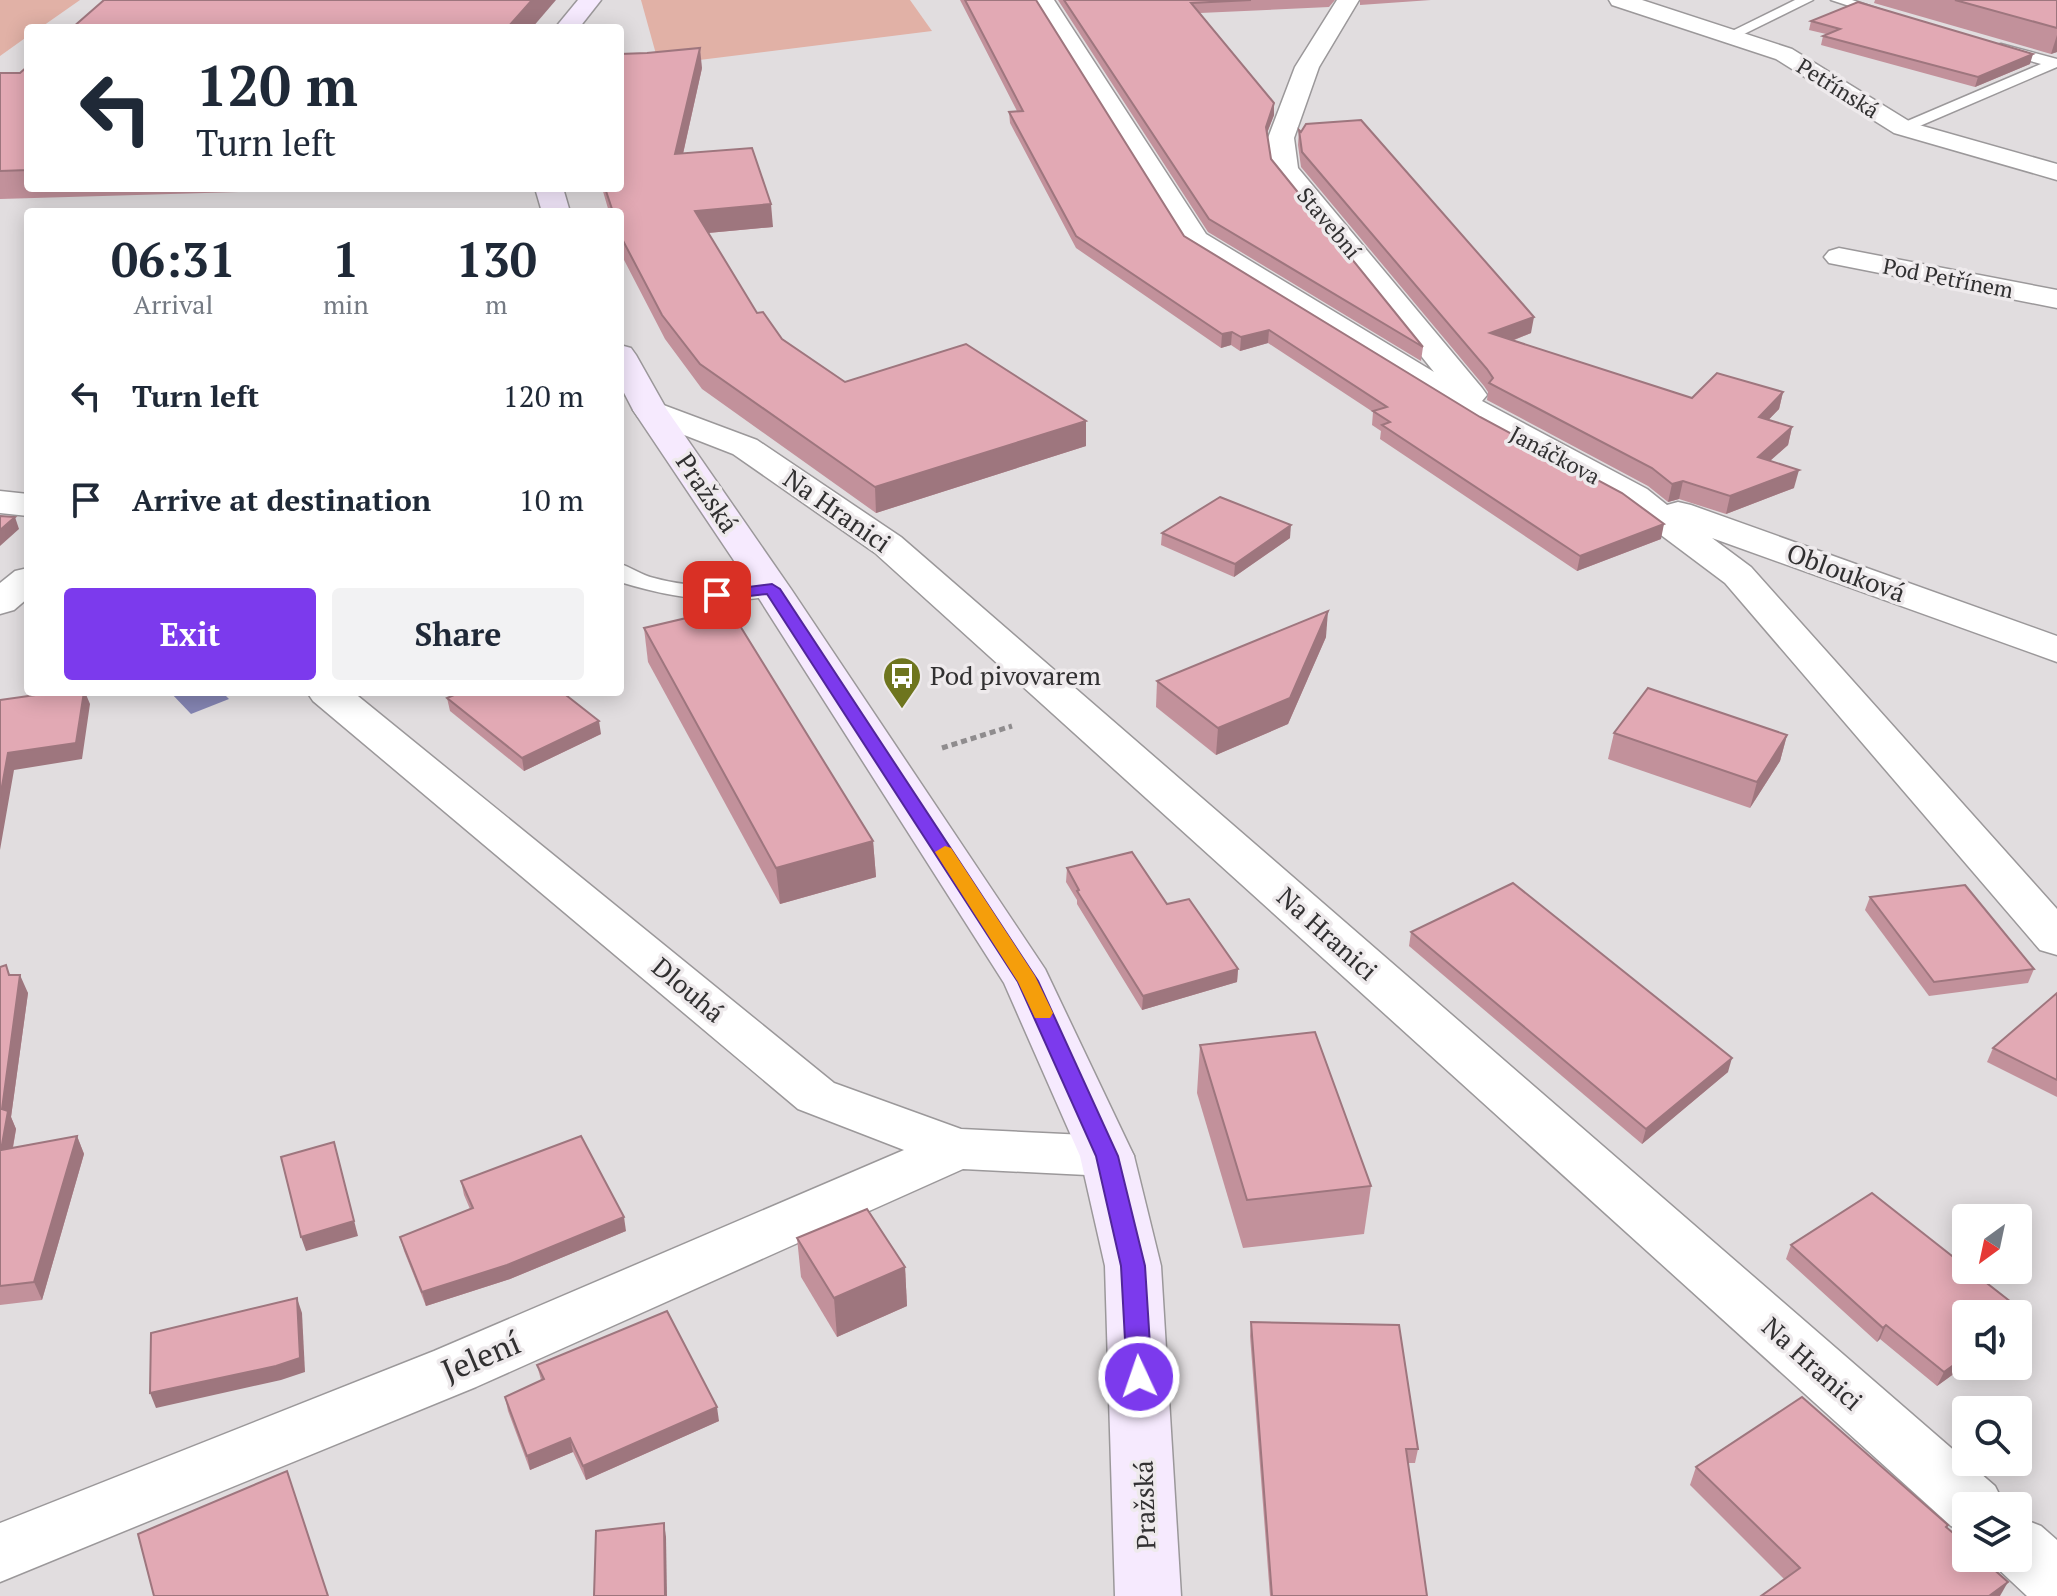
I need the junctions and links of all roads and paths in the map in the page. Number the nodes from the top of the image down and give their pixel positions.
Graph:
1 (590, 0) edge
2 (1043, 0) edge
3 (1348, 0) edge
4 (1620, 0) edge
5 (1806, 0) edge
6 (1838, 0) edge
7 (1896, 17) edge
8 (570, 24) edge
9 (1731, 35) junction
10 (1982, 42) edge
11 (1903, 128) junction
12 (2057, 172) edge
13 (1839, 257) dead end
14 (2057, 299) edge
15 (624, 362) edge
16 (650, 410) junction
17 (1492, 421) junction
18 (1634, 497) junction
19 (0, 502) edge
20 (24, 505) edge
21 (624, 576) edge
22 (24, 582) edge
23 (772, 589) junction
24 (0, 602) edge
25 (2057, 650) edge
26 (333, 696) edge
27 (1002, 729) dead end
28 (887, 764) junction
29 (2057, 939) edge
30 (958, 1149) junction
31 (1107, 1156) junction
32 (1957, 1492) edge
33 (0, 1553) edge
34 (2032, 1559) edge
35 (2057, 1581) edge
36 (1148, 1596) edge

1 - 8 main road
2 - 17 street, Janáčkova
3 - 17 street, Stavební
4 - 9 street, Petřínská
5 - 9 lane
6 - 7 lane
9 - 11 street, Petřínská
10 - 11 lane
11 - 12 street, Petřínská
13 - 14 street, Pod Petřínem
15 - 16 main road, Pražská
16 - 23 main road, Pražská
16 - 32 street, Na Hranici
17 - 18 street, Janáčkova
18 - 25 street, Oblouková
18 - 29 street, Janáčkova
19 - 20 street
21 - 23 lane
22 - 24 street
23 - 28 main road, Pražská
26 - 30 street, Dlouhá
27 - 28 path
28 - 31 main road, Pražská
30 - 31 street, Dlouhá
30 - 33 street, Jelení
31 - 36 main road, Pražská
34 - 35 street

